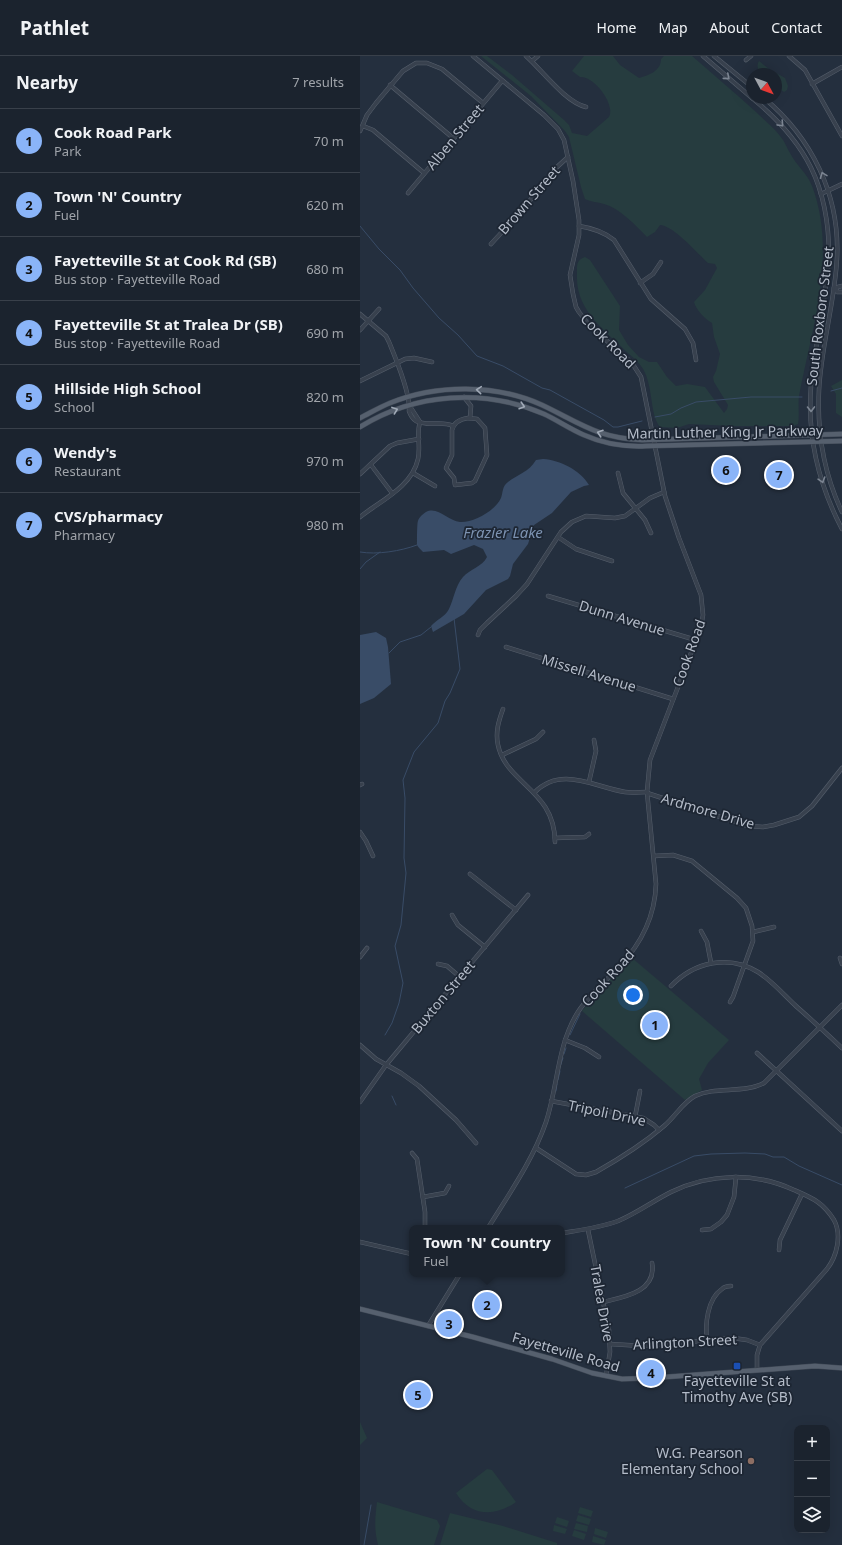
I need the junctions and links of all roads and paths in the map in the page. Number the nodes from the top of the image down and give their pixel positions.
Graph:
1 (473, 56) edge
2 (526, 56) edge
3 (538, 56) edge
4 (703, 56) edge
5 (713, 56) edge
6 (751, 56) edge
7 (790, 57) edge
8 (746, 60) dead end
9 (532, 61) junction
10 (708, 61) junction
11 (842, 67) edge
12 (502, 81) junction
13 (746, 83) edge
14 (812, 84) junction
15 (390, 85) junction
16 (746, 93) edge
17 (483, 103) junction
18 (759, 104) edge
19 (771, 104) edge
20 (586, 107) dead end
21 (363, 126) junction
22 (360, 132) edge
23 (842, 136) edge
24 (453, 138) junction
25 (568, 157) junction
26 (424, 173) junction
27 (842, 184) edge
28 (828, 190) junction
29 (408, 193) dead end
30 (821, 194) junction
31 (579, 226) junction
32 (491, 244) dead end
33 (661, 262) dead end
34 (640, 283) junction
35 (842, 286) edge
36 (835, 288) junction
37 (842, 292) edge
38 (379, 309) dead end
39 (360, 314) edge
40 (369, 321) junction
41 (360, 330) edge
42 (696, 360) dead end
43 (432, 362) dead end
44 (397, 363) junction
45 (360, 381) edge
46 (408, 397) junction
47 (464, 397) junction
48 (479, 398) junction
49 (409, 405) junction
50 (471, 406) junction
51 (360, 418) edge
52 (470, 418) junction
53 (420, 422) junction
54 (453, 426) junction
55 (360, 427) edge
56 (842, 434) edge
57 (812, 435) junction
58 (821, 435) junction
59 (419, 439) junction
60 (653, 439) junction
61 (842, 441) edge
62 (813, 442) junction
63 (822, 442) junction
64 (654, 446) junction
65 (371, 465) junction
66 (618, 472) dead end
67 (413, 473) junction
68 (360, 474) edge
69 (435, 486) dead end
70 (664, 492) junction
71 (392, 493) junction
72 (636, 509) junction
73 (842, 512) edge
74 (360, 517) edge
75 (842, 529) edge
76 (651, 533) dead end
77 (558, 537) junction
78 (612, 561) dead end
79 (548, 596) dead end
80 (478, 635) dead end
81 (696, 640) junction
82 (506, 647) dead end
83 (673, 699) junction
84 (503, 709) dead end
85 (543, 732) dead end
86 (594, 740) dead end
87 (502, 755) junction
88 (842, 768) edge
89 (589, 782) junction
90 (647, 792) junction
91 (534, 793) junction
92 (360, 832) edge
93 (589, 834) dead end
94 (373, 856) dead end
95 (654, 856) junction
96 (470, 874) dead end
97 (528, 895) dead end
98 (516, 910) junction
99 (452, 915) dead end
100 (774, 927) dead end
101 (701, 931) dead end
102 (753, 932) junction
103 (484, 947) junction
104 (367, 948) dead end
105 (360, 957) edge
106 (840, 958) dead end
107 (711, 963) junction
108 (438, 964) dead end
109 (842, 964) edge
110 (744, 966) junction
111 (460, 977) junction
112 (671, 986) dead end
113 (730, 1002) dead end
114 (842, 1005) edge
115 (820, 1028) junction
116 (565, 1040) junction
117 (360, 1044) edge
118 (842, 1048) edge
119 (757, 1053) dead end
120 (599, 1057) dead end
121 (386, 1065) junction
122 (777, 1071) junction
123 (640, 1091) dead end
124 (551, 1101) junction
125 (360, 1102) edge
126 (634, 1117) junction
127 (659, 1130) junction
128 (842, 1131) edge
129 (476, 1143) dead end
130 (536, 1148) junction
131 (412, 1153) dead end
132 (736, 1177) junction
133 (449, 1186) dead end
134 (802, 1194) junction
135 (423, 1197) junction
136 (842, 1224) edge
137 (425, 1225) edge
138 (490, 1225) edge
139 (836, 1225) junction
140 (588, 1230) junction
141 (702, 1230) dead end
142 (565, 1233) edge
143 (360, 1242) edge
144 (779, 1250) dead end
145 (409, 1253) edge
146 (652, 1263) dead end
147 (458, 1277) edge
148 (731, 1286) dead end
149 (603, 1302) junction
150 (360, 1309) edge
151 (428, 1326) junction
152 (707, 1340) junction
153 (610, 1344) junction
154 (760, 1344) junction
155 (842, 1368) edge
156 (757, 1370) junction
157 (606, 1376) junction

1 - 12 street, Cook Road
2 - 9 street
3 - 9 street
4 - 10 street, South Roxboro Street
5 - 10 street
5 - 13 street
6 - 8 street
7 - 14 street
9 - 20 street
10 -> 16 street, South Roxboro Street
11 - 14 street
12 - 17 street, Alben Street
12 - 25 street, Cook Road
14 - 23 street
15 - 17 street
15 - 21 street
15 - 24 street
17 - 24 street, Alben Street
18 -> 30 street, South Roxboro Street
28 -> 19 street, South Roxboro Street
21 - 22 street
21 - 26 street
24 - 26 street, Alben Street
25 - 31 street, Cook Road
25 - 32 street, Brown Street
26 - 29 street, Alben Street
27 - 28 street
28 - 30 street
28 - 36 street, South Roxboro Street
30 -> 57 street, South Roxboro Street
31 - 34 street
31 - 60 street, Cook Road
33 - 34 street
34 - 42 street
35 - 36 street
36 - 37 street
36 - 58 street, South Roxboro Street
38 - 40 street
39 - 40 street
40 - 41 street
40 - 44 street
43 - 44 street
44 - 45 street
44 - 46 street
46 - 49 street
46 - 51 main road, Martin Luther King Jr Parkway
60 -> 46 main road, Martin Luther King Jr Parkway
47 - 48 main road, Martin Luther King Jr Parkway
47 - 49 main road, Martin Luther King Jr Parkway
47 - 50 street
48 - 50 street
48 -> 64 main road, Martin Luther King Jr Parkway
49 - 53 street
55 -> 49 main road, Martin Luther King Jr Parkway
50 - 52 street
52 - 54 street
52 - 54 street
53 - 54 street
53 - 59 street
56 - 58 main road, Martin Luther King Jr Parkway
57 - 58 main road, Martin Luther King Jr Parkway
57 - 60 main road, Martin Luther King Jr Parkway
57 - 62 street, South Roxboro Street
58 - 63 street, South Roxboro Street
59 - 65 street
59 - 67 street
60 - 64 street, Cook Road
61 - 63 main road, Martin Luther King Jr Parkway
62 - 63 main road, Martin Luther King Jr Parkway
62 - 64 main road, Martin Luther King Jr Parkway
62 -> 75 street, South Roxboro Street
63 - 73 street, South Roxboro Street
64 - 70 street, Cook Road
65 - 68 street
65 - 71 street
66 - 72 street
67 - 69 street
67 - 71 street
70 - 72 street
70 - 81 street, Cook Road
71 - 74 street
72 - 76 street
72 - 77 street
77 - 78 street
77 - 80 street
79 - 81 street, Dunn Avenue
81 - 83 street, Cook Road
82 - 83 street, Missell Avenue
83 - 90 street, Cook Road
84 - 87 street
85 - 87 street
86 - 89 street
87 - 91 street
88 - 90 street, Ardmore Drive
89 - 90 street, Ardmore Drive
89 - 91 street, Ardmore Drive
90 - 95 street, Cook Road
91 - 93 street
92 - 94 street
95 - 102 street
95 - 116 street, Cook Road
96 - 98 street
97 - 98 street, Buxton Street
98 - 103 street, Buxton Street
99 - 103 street
100 - 102 street
101 - 107 street
102 - 110 street
103 - 111 street, Buxton Street
104 - 105 street
106 - 109 street
107 - 110 street
107 - 112 street
108 - 111 street
110 - 113 street
110 - 115 street
111 - 121 street, Buxton Street
114 - 115 street
115 - 118 street
115 - 122 street
116 - 120 street
116 - 124 street, Cook Road
117 - 121 street
119 - 122 street
121 - 125 street, Buxton Street
121 - 129 street
122 - 127 street
122 - 128 street
123 - 126 street
124 - 126 street, Tripoli Drive
124 - 130 street, Cook Road
126 - 127 street, Tripoli Drive
127 - 130 street
130 - 138 street, Cook Road
131 - 135 street
132 - 134 street
132 - 140 street
132 - 141 street
133 - 135 street
134 - 139 street
134 - 144 street
135 - 137 street
136 - 139 street
139 - 154 street
140 - 142 street
140 - 149 street, Tralea Drive
143 - 145 street
146 - 149 street
147 - 151 street
148 - 152 street
149 - 153 street, Tralea Drive
150 - 151 main road, Fayetteville Road
151 - 157 main road, Fayetteville Road
152 - 153 street, Arlington Street
152 - 154 street, Arlington Street
153 - 157 street, Tralea Drive
154 - 156 street
155 - 156 main road, Fayetteville Road
156 - 157 main road, Fayetteville Road

